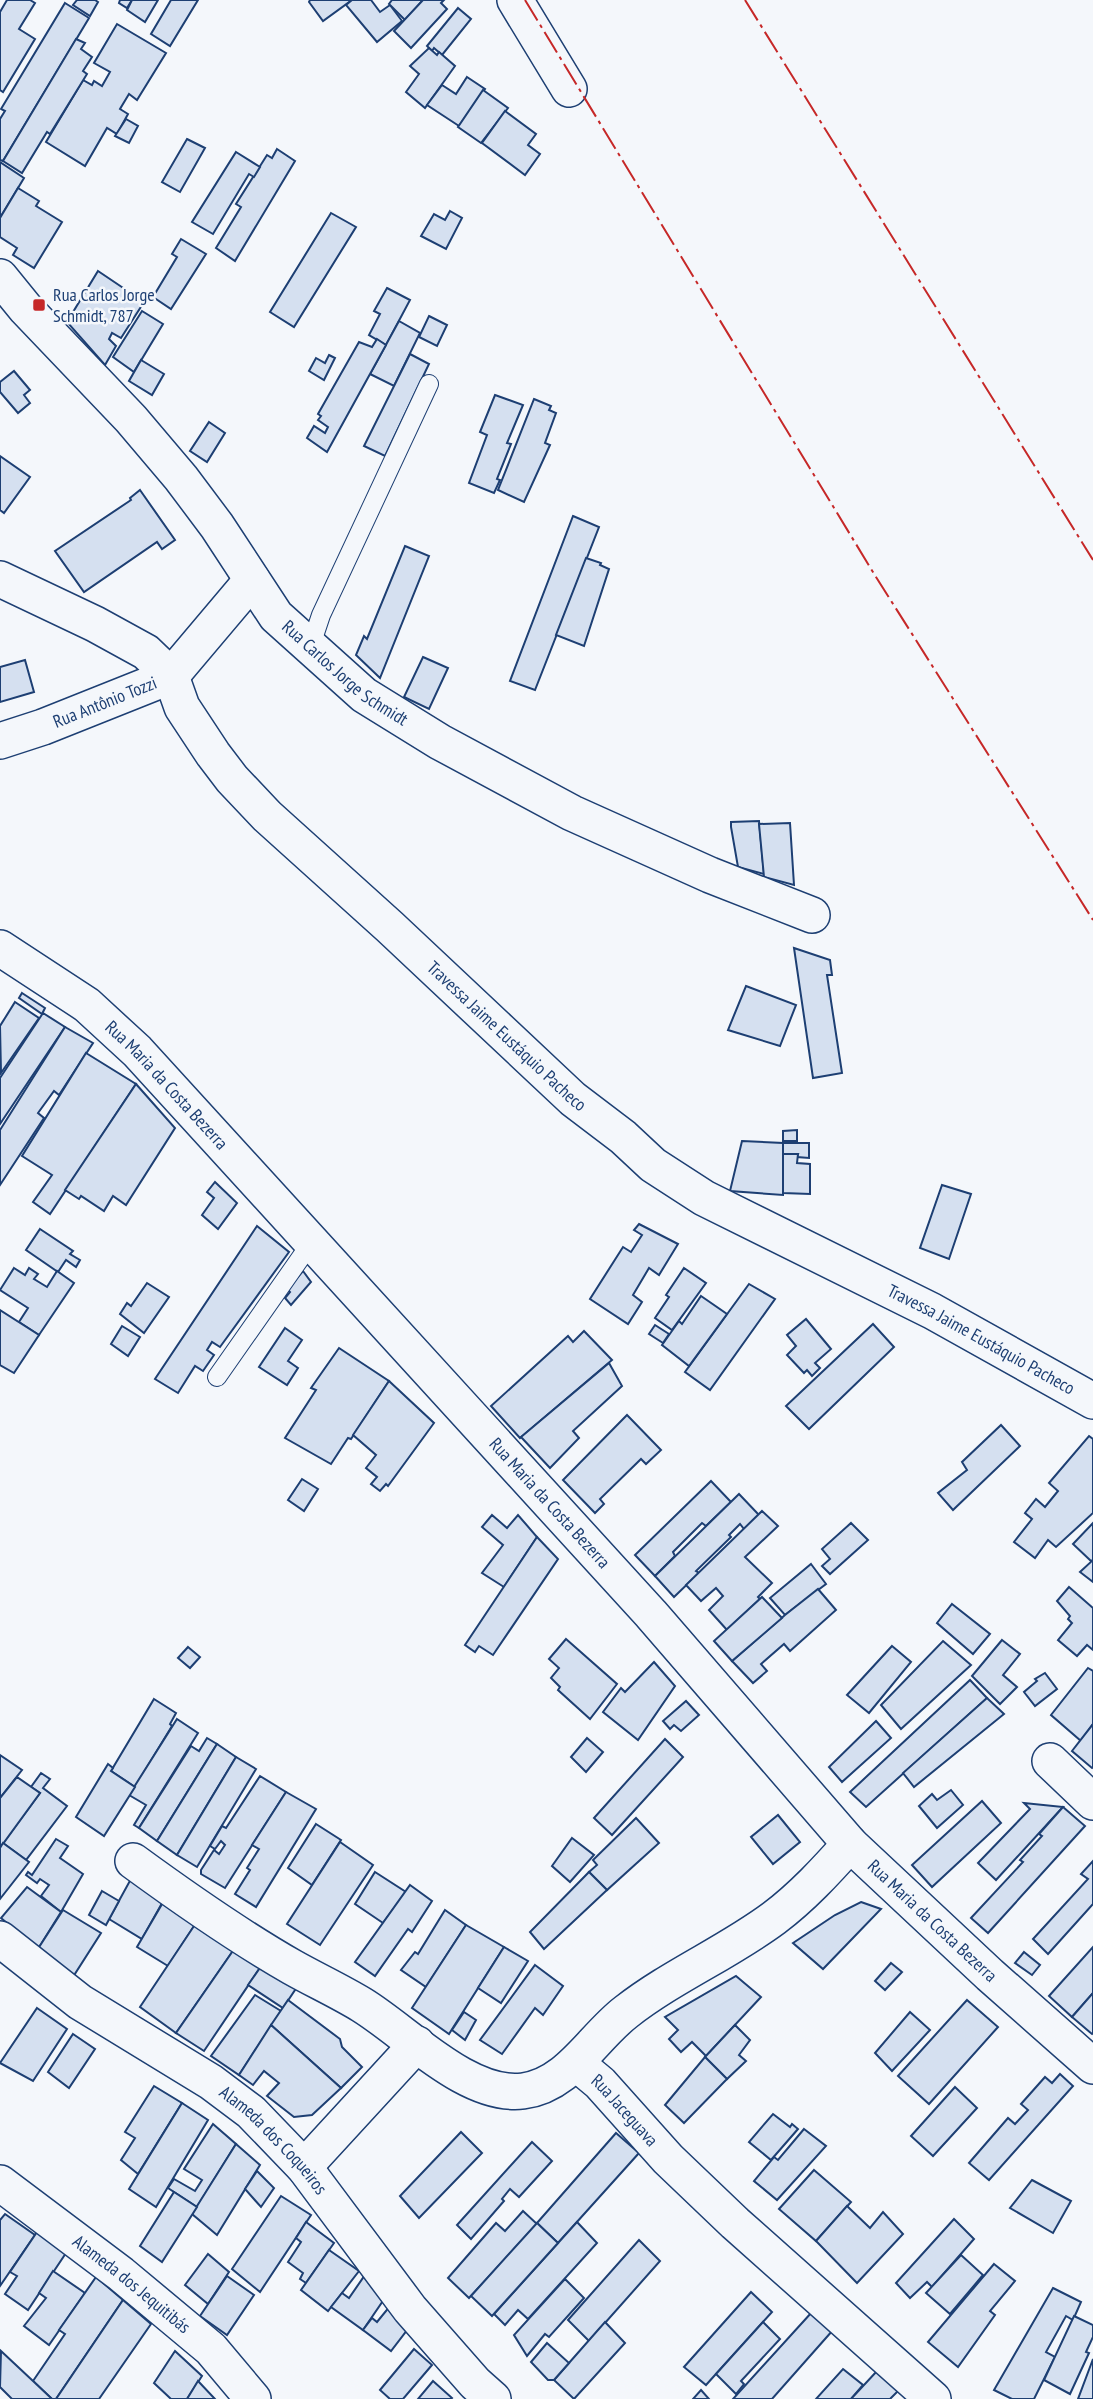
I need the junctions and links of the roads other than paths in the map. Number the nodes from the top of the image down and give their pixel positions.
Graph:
1 (515, 0) edge
2 (569, 89) dead end
3 (0, 277) edge
4 (429, 384) dead end
5 (0, 579) edge
6 (252, 580) junction
7 (310, 648) junction
8 (171, 676) junction
9 (0, 741) edge
10 (812, 915) dead end
11 (0, 948) edge
12 (311, 1243) junction
13 (217, 1377) dead end
14 (1093, 1401) edge
15 (1050, 1761) dead end
16 (1093, 1802) edge
17 (850, 1844) junction
18 (133, 1861) dead end
19 (0, 1939) edge
20 (417, 2044) junction
21 (576, 2063) junction
22 (1093, 2066) edge
23 (304, 2167) junction
24 (0, 2183) edge
25 (253, 2399) edge
26 (493, 2399) edge
27 (933, 2399) edge

1 - 2 street
3 - 6 street, Rua Carlos Jorge Schmidt
4 - 7 lane
5 - 8 street, Travessa Jaime Eustáquio Pacheco
6 - 7 street, Rua Carlos Jorge Schmidt
6 - 8 street, Rua Antônio Tozzi
7 - 10 street, Rua Carlos Jorge Schmidt
8 - 9 street, Rua Antônio Tozzi
8 - 14 street, Travessa Jaime Eustáquio Pacheco
11 - 12 street, Rua Maria da Costa Bezerra
12 - 13 lane
12 - 17 street, Rua Maria da Costa Bezerra
15 - 16 street
17 - 21 street, Rua Jaceguava
17 - 22 street, Rua Maria da Costa Bezerra
18 - 20 street
19 - 23 street, Alameda dos Coqueiros
20 - 21 street
20 - 23 street
21 - 27 street, Rua Jaceguava
23 - 26 street, Alameda dos Coqueiros
24 - 25 street, Alameda dos Jequitibás

